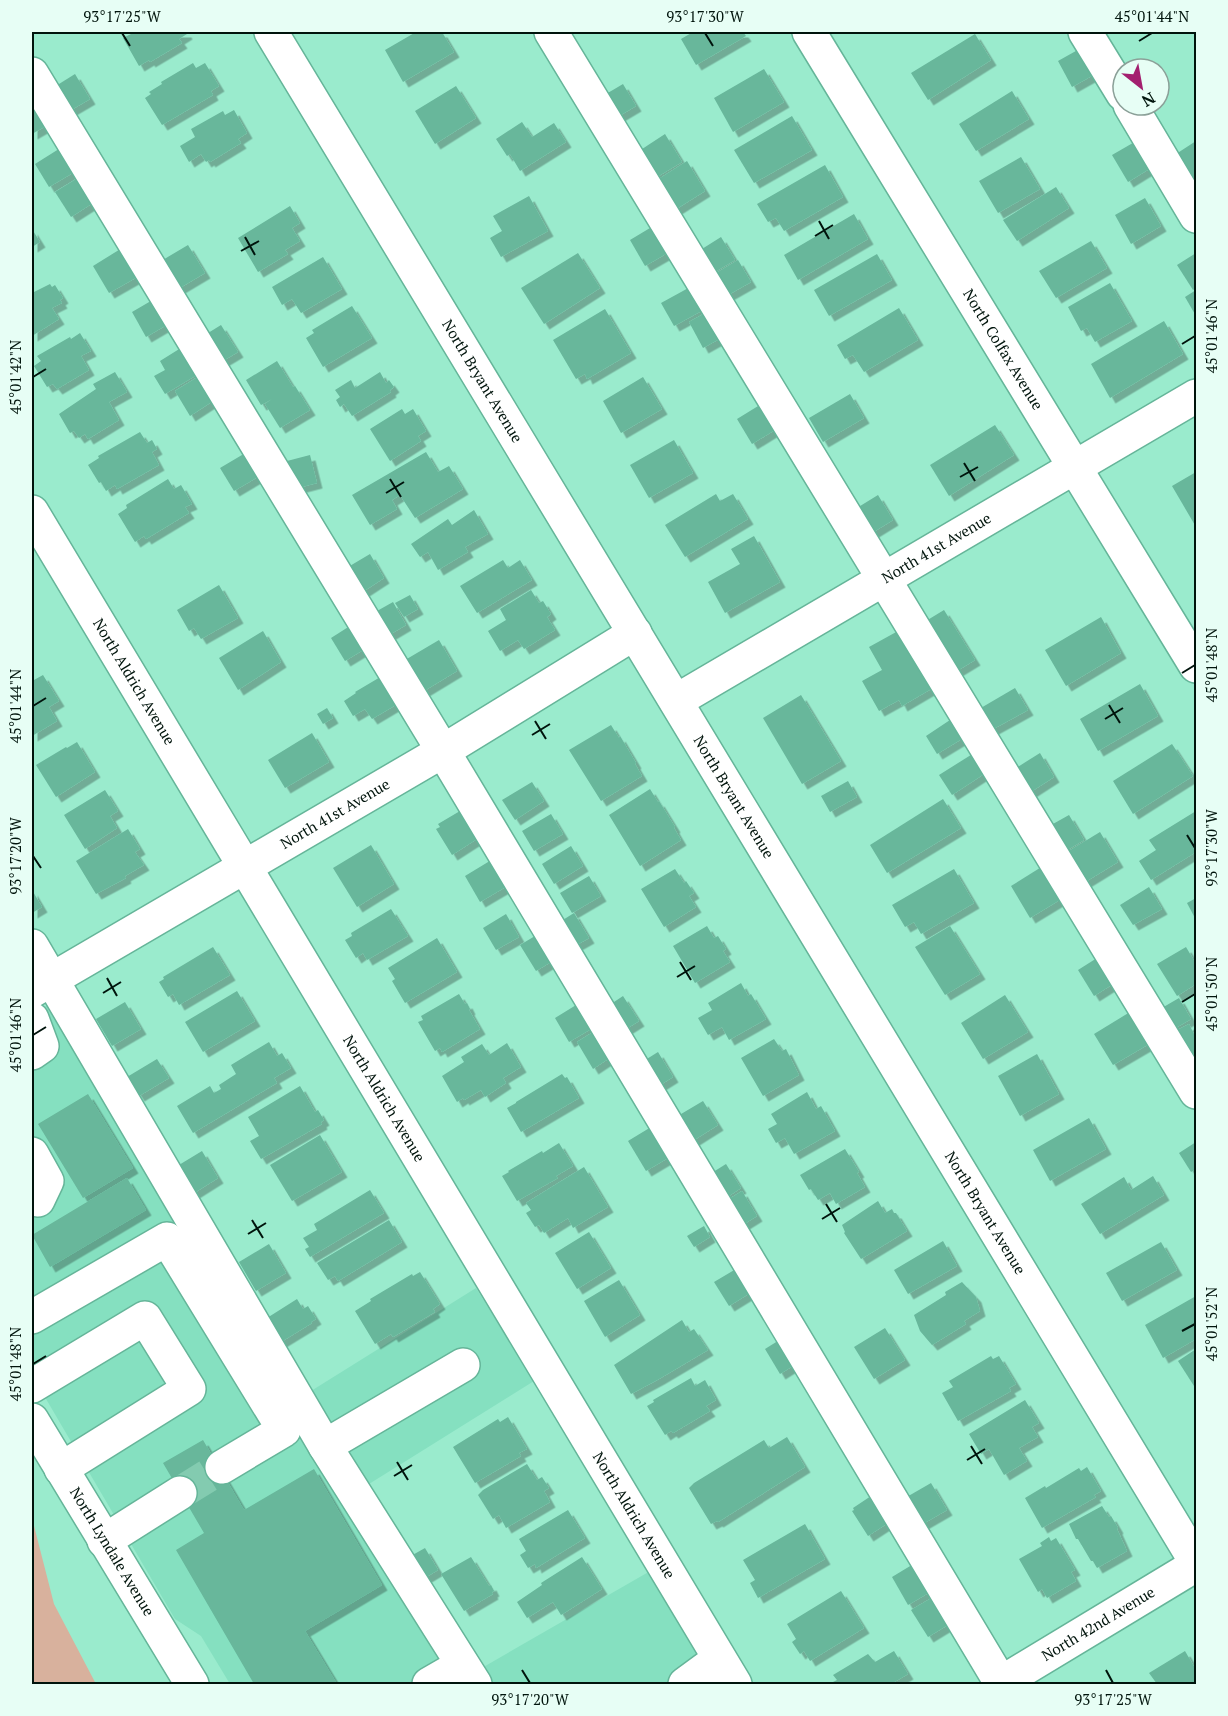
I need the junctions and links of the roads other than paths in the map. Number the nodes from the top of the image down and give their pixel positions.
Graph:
1 (272, 32) edge
2 (551, 32) edge
3 (809, 32) edge
4 (1085, 32) edge
5 (32, 74) edge
6 (1111, 74) edge
7 (1137, 117) edge
8 (1197, 216) edge
9 (1197, 396) edge
10 (1075, 467) junction
11 (32, 512) edge
12 (884, 579) junction
13 (635, 633) junction
14 (1197, 666) edge
15 (676, 701) junction
16 (443, 751) junction
17 (245, 866) junction
18 (32, 946) edge
19 (42, 985) edge
20 (32, 1019) edge
21 (32, 1053) edge
22 (1197, 1092) edge
23 (32, 1154) edge
24 (38, 1200) dead end
25 (32, 1317) edge
26 (463, 1365) dead end
27 (32, 1386) edge
28 (32, 1420) edge
29 (325, 1446) junction
30 (222, 1467) tunnel mouth
31 (61, 1469) junction
32 (180, 1493) tunnel mouth
33 (104, 1541) junction
34 (1197, 1563) edge
35 (727, 1672) edge
36 (469, 1675) edge
37 (192, 1684) edge
38 (429, 1684) edge
39 (685, 1684) edge
40 (1000, 1684) edge

1 - 13 street, North Bryant Avenue
2 - 12 street
3 - 10 street, North Colfax Avenue
4 - 6 street
5 - 16 street
7 - 8 street
9 - 10 street, North 41st Avenue
10 - 12 street, North 41st Avenue
10 - 14 street, North Colfax Avenue
11 - 17 street, North Aldrich Avenue
12 - 15 street, North 41st Avenue
12 - 22 street
13 - 15 street, North Bryant Avenue
13 - 16 street, North 41st Avenue
15 - 34 street, North Bryant Avenue
16 - 17 street, North 41st Avenue
16 - 40 street
17 - 19 street, North 41st Avenue
17 - 35 street, North Aldrich Avenue
18 - 19 street
19 - 29 street
20 - 21 street
23 - 24 street
25 - 30 street
26 - 29 street
27 - 31 street
28 - 31 street, North Lyndale Avenue
29 - 36 street
31 - 33 street, North Lyndale Avenue
32 - 33 street
33 - 37 street, North Lyndale Avenue
34 - 40 street, North 42nd Avenue
35 - 39 street
36 - 38 street

